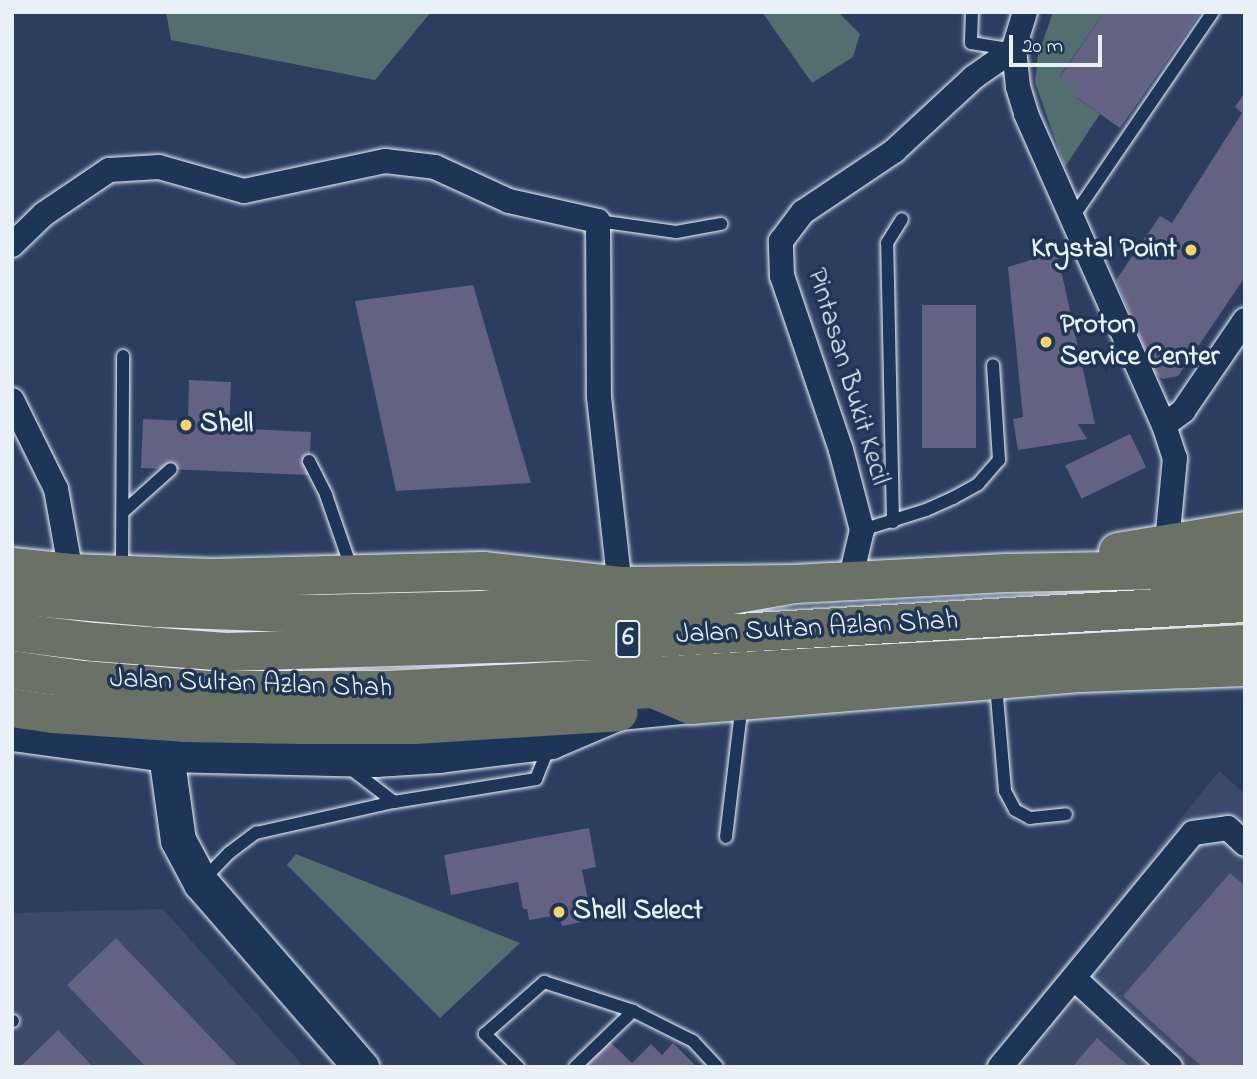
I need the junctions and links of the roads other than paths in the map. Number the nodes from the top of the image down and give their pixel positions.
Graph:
1 (972, 12) edge
2 (1025, 12) edge
3 (1213, 12) edge
4 (1014, 49) junction
5 (1073, 217) junction
6 (902, 219) dead end
7 (598, 221) junction
8 (721, 224) dead end
9 (12, 245) edge
10 (1245, 320) edge
11 (123, 356) dead end
12 (993, 365) dead end
13 (12, 400) edge
14 (1164, 425) junction
15 (309, 461) dead end
16 (170, 468) dead end
17 (123, 512) junction
18 (893, 522) junction
19 (862, 530) junction
20 (1245, 531) edge
21 (1167, 543) junction
22 (12, 567) edge
23 (1245, 569) edge
24 (71, 573) junction
25 (353, 573) junction
26 (1006, 573) junction
27 (122, 575) junction
28 (850, 581) junction
29 (794, 584) junction
30 (620, 586) junction
31 (12, 595) edge
32 (1245, 603) edge
33 (12, 632) edge
34 (1245, 643) edge
35 (1245, 667) edge
36 (1175, 668) junction
37 (12, 670) edge
38 (12, 678) edge
39 (996, 683) junction
40 (1245, 693) edge
41 (743, 700) junction
42 (691, 705) junction
43 (12, 708) edge
44 (619, 712) junction
45 (12, 733) edge
46 (551, 741) junction
47 (166, 754) junction
48 (338, 758) junction
49 (394, 802) junction
50 (1066, 814) dead end
51 (726, 837) dead end
52 (1245, 844) edge
53 (201, 883) junction
54 (1074, 978) junction
55 (634, 1011) junction
56 (362, 1067) edge
57 (518, 1067) edge
58 (575, 1067) edge
59 (717, 1067) edge
60 (1000, 1067) edge
61 (1170, 1067) edge

1 - 4 lane
2 - 4 street
3 - 5 lane
4 - 5 street
4 - 19 street, Pintasan Bukit Kecil
5 - 14 street
6 - 18 lane
7 - 8 lane
7 - 9 street
7 - 30 street
10 - 14 street
11 - 17 lane
12 - 18 lane
13 - 24 street
14 - 21 street
15 - 25 lane
16 - 17 lane
17 - 27 lane
18 - 19 lane
19 - 28 street, Pintasan Bukit Kecil
20 - 21 main road
21 - 26 main road
22 - 24 main road, Jalan Sultan Azlan Shah / 6
23 - 26 main road, Jalan Sultan Azlan Shah / 6
24 - 27 main road, Jalan Sultan Azlan Shah / 6
25 - 27 main road, Jalan Sultan Azlan Shah / 6
25 - 30 main road, Jalan Sultan Azlan Shah / 6
26 - 28 main road, Jalan Sultan Azlan Shah / 6
28 - 29 main road, Jalan Sultan Azlan Shah / 6
29 - 30 main road, Jalan Sultan Azlan Shah / 6
29 - 31 main road
32 - 33 main road, Jalan Sultan Azlan Shah / 6
34 - 37 main road, Jalan Sultan Azlan Shah / 6
35 - 36 main road, Jalan Sultan Azlan Shah / 6
36 - 39 main road, Jalan Sultan Azlan Shah / 6
36 - 40 main road
38 - 42 main road, Jalan Sultan Azlan Shah / 6
39 - 41 main road, Jalan Sultan Azlan Shah / 6
39 - 50 lane
41 - 42 main road, Jalan Sultan Azlan Shah / 6
41 - 51 lane
42 - 44 main road, Jalan Sultan Azlan Shah / 6
43 - 44 main road
44 - 46 main road, Jalan Sultan Azlan Shah / 6
45 - 47 main road, Jalan Sultan Azlan Shah / 6
46 - 48 main road, Jalan Sultan Azlan Shah / 6
46 - 49 lane
47 - 48 main road, Jalan Sultan Azlan Shah / 6
47 - 53 main road
48 - 49 lane
49 - 53 lane
52 - 54 street
53 - 56 main road
54 - 60 street
54 - 61 street
55 - 57 lane
55 - 58 lane
55 - 59 lane

